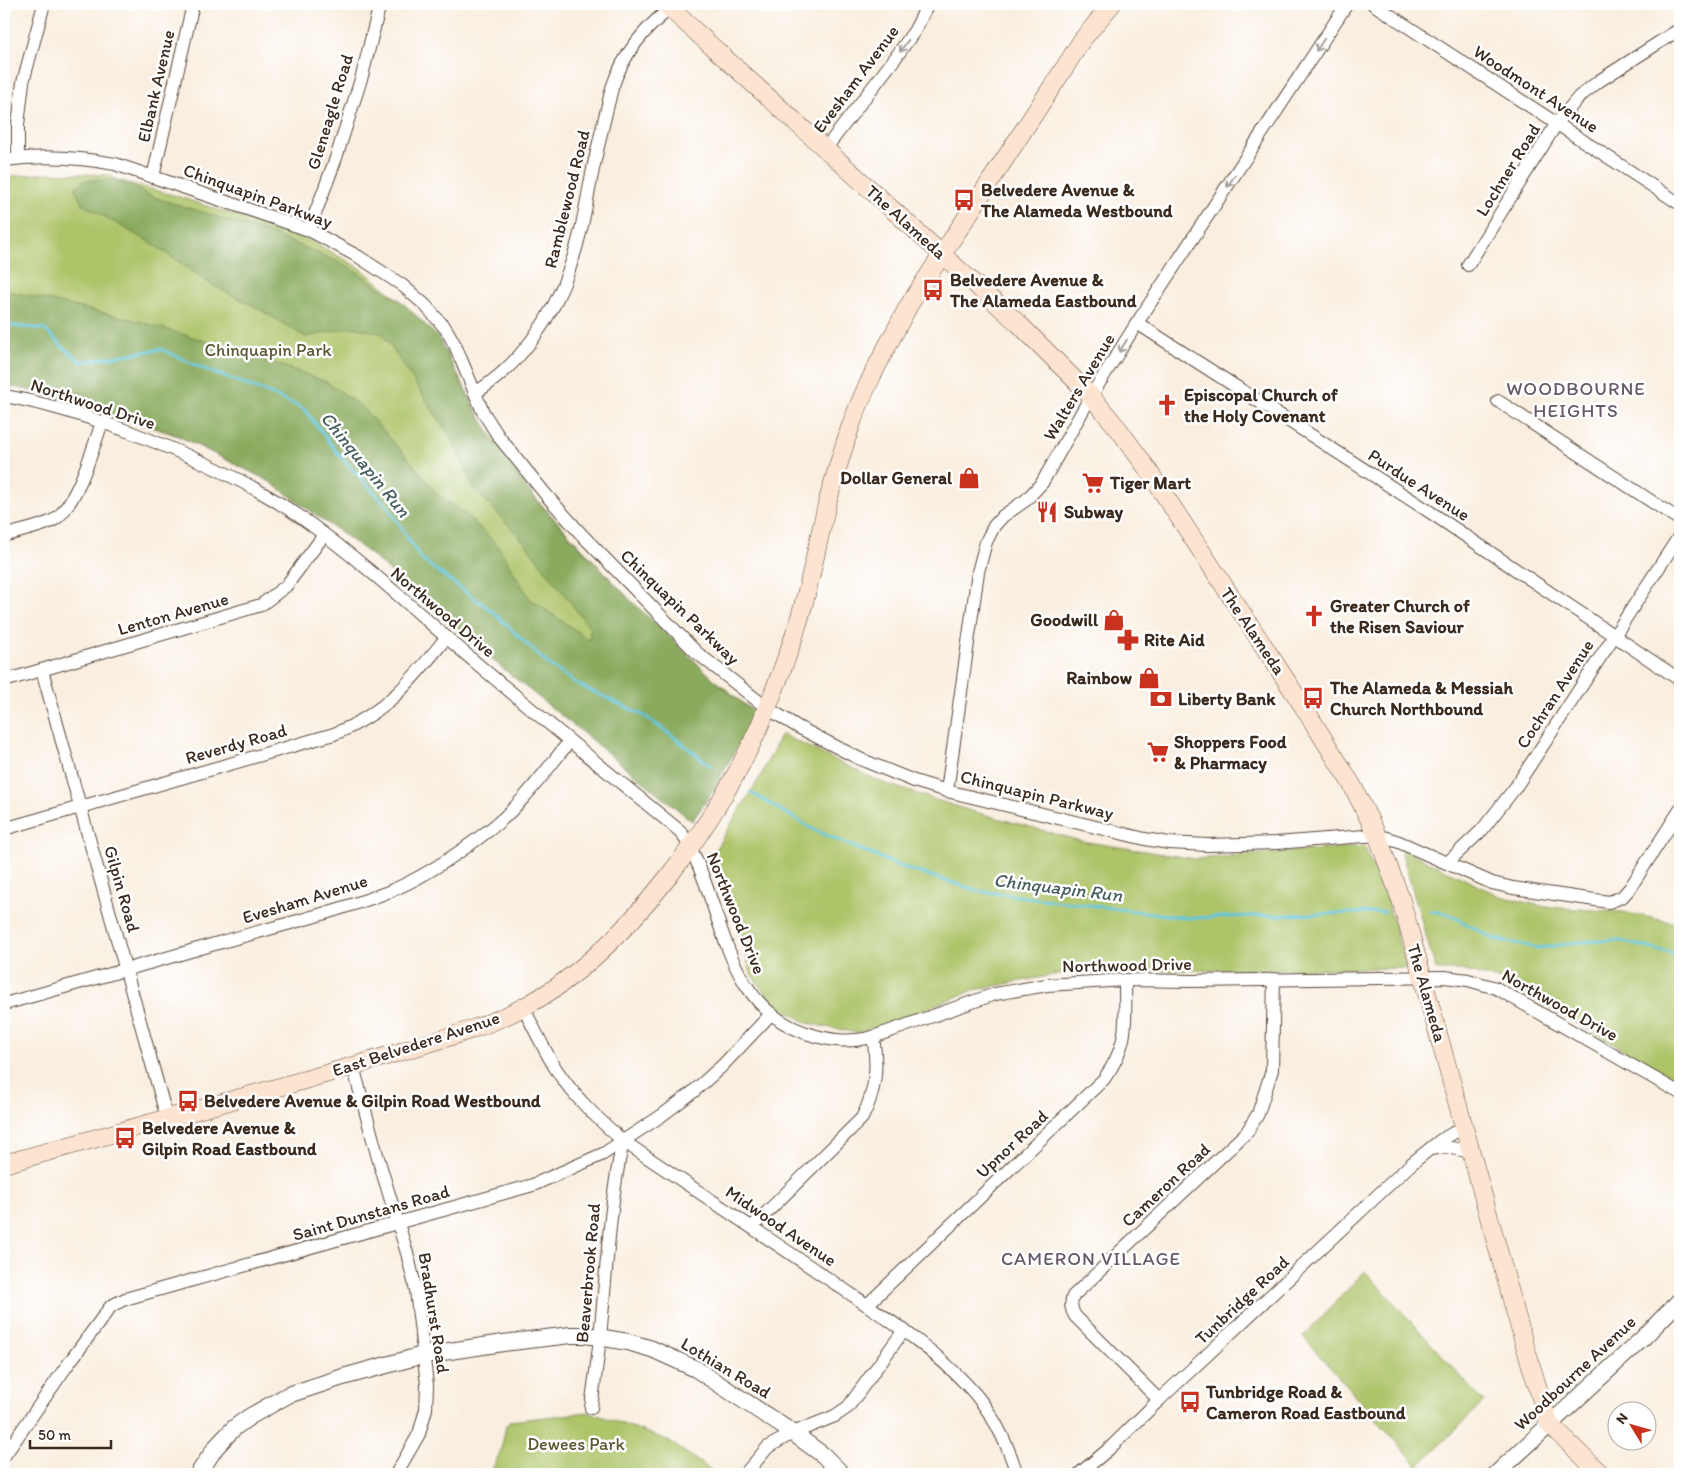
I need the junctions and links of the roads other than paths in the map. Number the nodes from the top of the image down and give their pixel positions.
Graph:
1 (44, 4) edge
2 (194, 4) edge
3 (380, 4) edge
4 (928, 4) edge
5 (1112, 4) edge
6 (1347, 4) edge
7 (1373, 4) edge
8 (671, 5) edge
9 (1680, 29) edge
10 (1557, 123) junction
11 (826, 148) junction
12 (18, 158) junction
13 (4, 160) edge
14 (152, 177) junction
15 (1680, 204) edge
16 (309, 230) junction
17 (942, 254) junction
18 (1468, 265) dead end
19 (1137, 323) junction
20 (475, 393) junction
21 (4, 396) edge
22 (1091, 396) junction
23 (1498, 401) dead end
24 (102, 422) junction
25 (1680, 520) edge
26 (324, 535) junction
27 (1680, 535) edge
28 (4, 536) edge
29 (1614, 636) junction
30 (446, 638) junction
31 (42, 670) junction
32 (1680, 680) edge
33 (4, 682) edge
34 (767, 708) junction
35 (569, 742) junction
36 (947, 791) junction
37 (81, 807) junction
38 (1680, 810) edge
39 (4, 829) edge
40 (1377, 835) junction
41 (690, 846) junction
42 (1448, 862) junction
43 (126, 970) junction
44 (1422, 977) junction
45 (1274, 979) junction
46 (1125, 980) junction
47 (4, 1004) edge
48 (523, 1007) junction
49 (771, 1014) junction
50 (874, 1037) junction
51 (353, 1066) junction
52 (1680, 1093) edge
53 (167, 1118) junction
54 (1464, 1127) junction
55 (622, 1141) junction
56 (1428, 1150) junction
57 (1472, 1152) junction
58 (4, 1164) edge
59 (399, 1223) junction
60 (752, 1228) junction
61 (1680, 1300) edge
62 (867, 1305) junction
63 (904, 1330) junction
64 (600, 1336) junction
65 (423, 1355) junction
66 (1159, 1400) junction
67 (591, 1408) dead end
68 (1549, 1424) junction
69 (793, 1433) junction
70 (4, 1456) edge
71 (198, 1474) edge
72 (396, 1474) edge
73 (745, 1474) edge
74 (842, 1474) edge
75 (1017, 1474) edge
76 (1079, 1474) edge
77 (1496, 1474) edge
78 (1601, 1474) edge

1 - 12 street
2 - 14 street, Elbank Avenue
3 - 16 street, Gleneagle Road
4 -> 11 street, Evesham Avenue
5 - 17 main road, East Belvedere Avenue
6 -> 19 street, Walters Avenue
7 - 10 street, Woodmont Avenue
8 - 11 main road, The Alameda
8 - 20 street, Ramblewood Road
9 - 10 street, Lochner Road
10 - 15 street, Woodmont Avenue
10 - 18 street, Lochner Road
11 - 17 main road, The Alameda
12 - 13 street, Chinquapin Parkway
12 - 14 street, Chinquapin Parkway
14 - 16 street, Chinquapin Parkway
16 - 20 street, Chinquapin Parkway
17 - 22 main road, The Alameda
17 - 34 main road, East Belvedere Avenue
19 -> 22 street, Walters Avenue
19 - 29 street, Purdue Avenue
20 - 34 street, Chinquapin Parkway
21 - 24 street, Northwood Drive
22 - 36 street, Walters Avenue
22 - 40 main road, The Alameda
23 - 25 street
24 - 26 street, Northwood Drive
24 - 28 street
26 - 30 street, Northwood Drive
26 - 31 street, Lenton Avenue
27 - 29 street, Cochran Avenue
29 - 32 street, Purdue Avenue
29 - 42 street, Cochran Avenue
30 - 35 street, Northwood Drive
30 - 37 street, Reverdy Road
31 - 33 street, Lenton Avenue
31 - 37 street, Gilpin Road
34 - 36 street, Chinquapin Parkway
34 - 41 main road, East Belvedere Avenue
35 - 41 street, Northwood Drive
35 - 43 street, Evesham Avenue
36 - 40 street, Chinquapin Parkway
37 - 39 street, Reverdy Road
37 - 43 street, Gilpin Road
38 - 42 street, Chinquapin Parkway
40 - 42 street, Chinquapin Parkway
40 - 44 main road, The Alameda
41 - 48 main road, East Belvedere Avenue
41 - 49 street, Northwood Drive
43 - 47 street, Evesham Avenue
43 - 53 street, Gilpin Road
44 - 45 street, Northwood Drive
44 - 52 street, Northwood Drive
44 - 54 main road, The Alameda
45 - 46 street, Northwood Drive
45 - 66 street, Cameron Road
46 - 50 street, Northwood Drive
46 - 62 street, Upnor Road
48 - 51 main road, East Belvedere Avenue
48 - 55 street, Midwood Avenue
49 - 50 street, Northwood Drive
49 - 55 street, Saint Dunstans Road
50 - 60 street
51 - 53 main road, East Belvedere Avenue
51 - 59 street, Bradhurst Road
53 - 58 main road, East Belvedere Avenue
54 - 56 street, Tunbridge Road
54 - 57 main road, The Alameda
55 - 59 street, Saint Dunstans Road
55 - 60 street, Midwood Avenue
55 - 64 street, Beaverbrook Road
56 - 57 street
56 - 66 street, Tunbridge Road
57 - 68 main road, The Alameda
59 - 65 street, Bradhurst Road
59 - 70 street, Saint Dunstans Road
60 - 62 street, Midwood Avenue
61 - 68 street, Woodbourne Avenue
62 - 63 street, Midwood Avenue
63 - 69 street
63 - 75 street, Midwood Avenue
64 - 65 street, Lothian Road
64 - 67 street, Beaverbrook Road
64 - 69 street, Lothian Road
65 - 71 street, Lothian Road
65 - 72 street, Bradhurst Road
66 - 76 street, Tunbridge Road
68 - 77 street, Woodbourne Avenue
68 - 78 main road, The Alameda
69 - 73 street
69 - 74 street, Lothian Road

